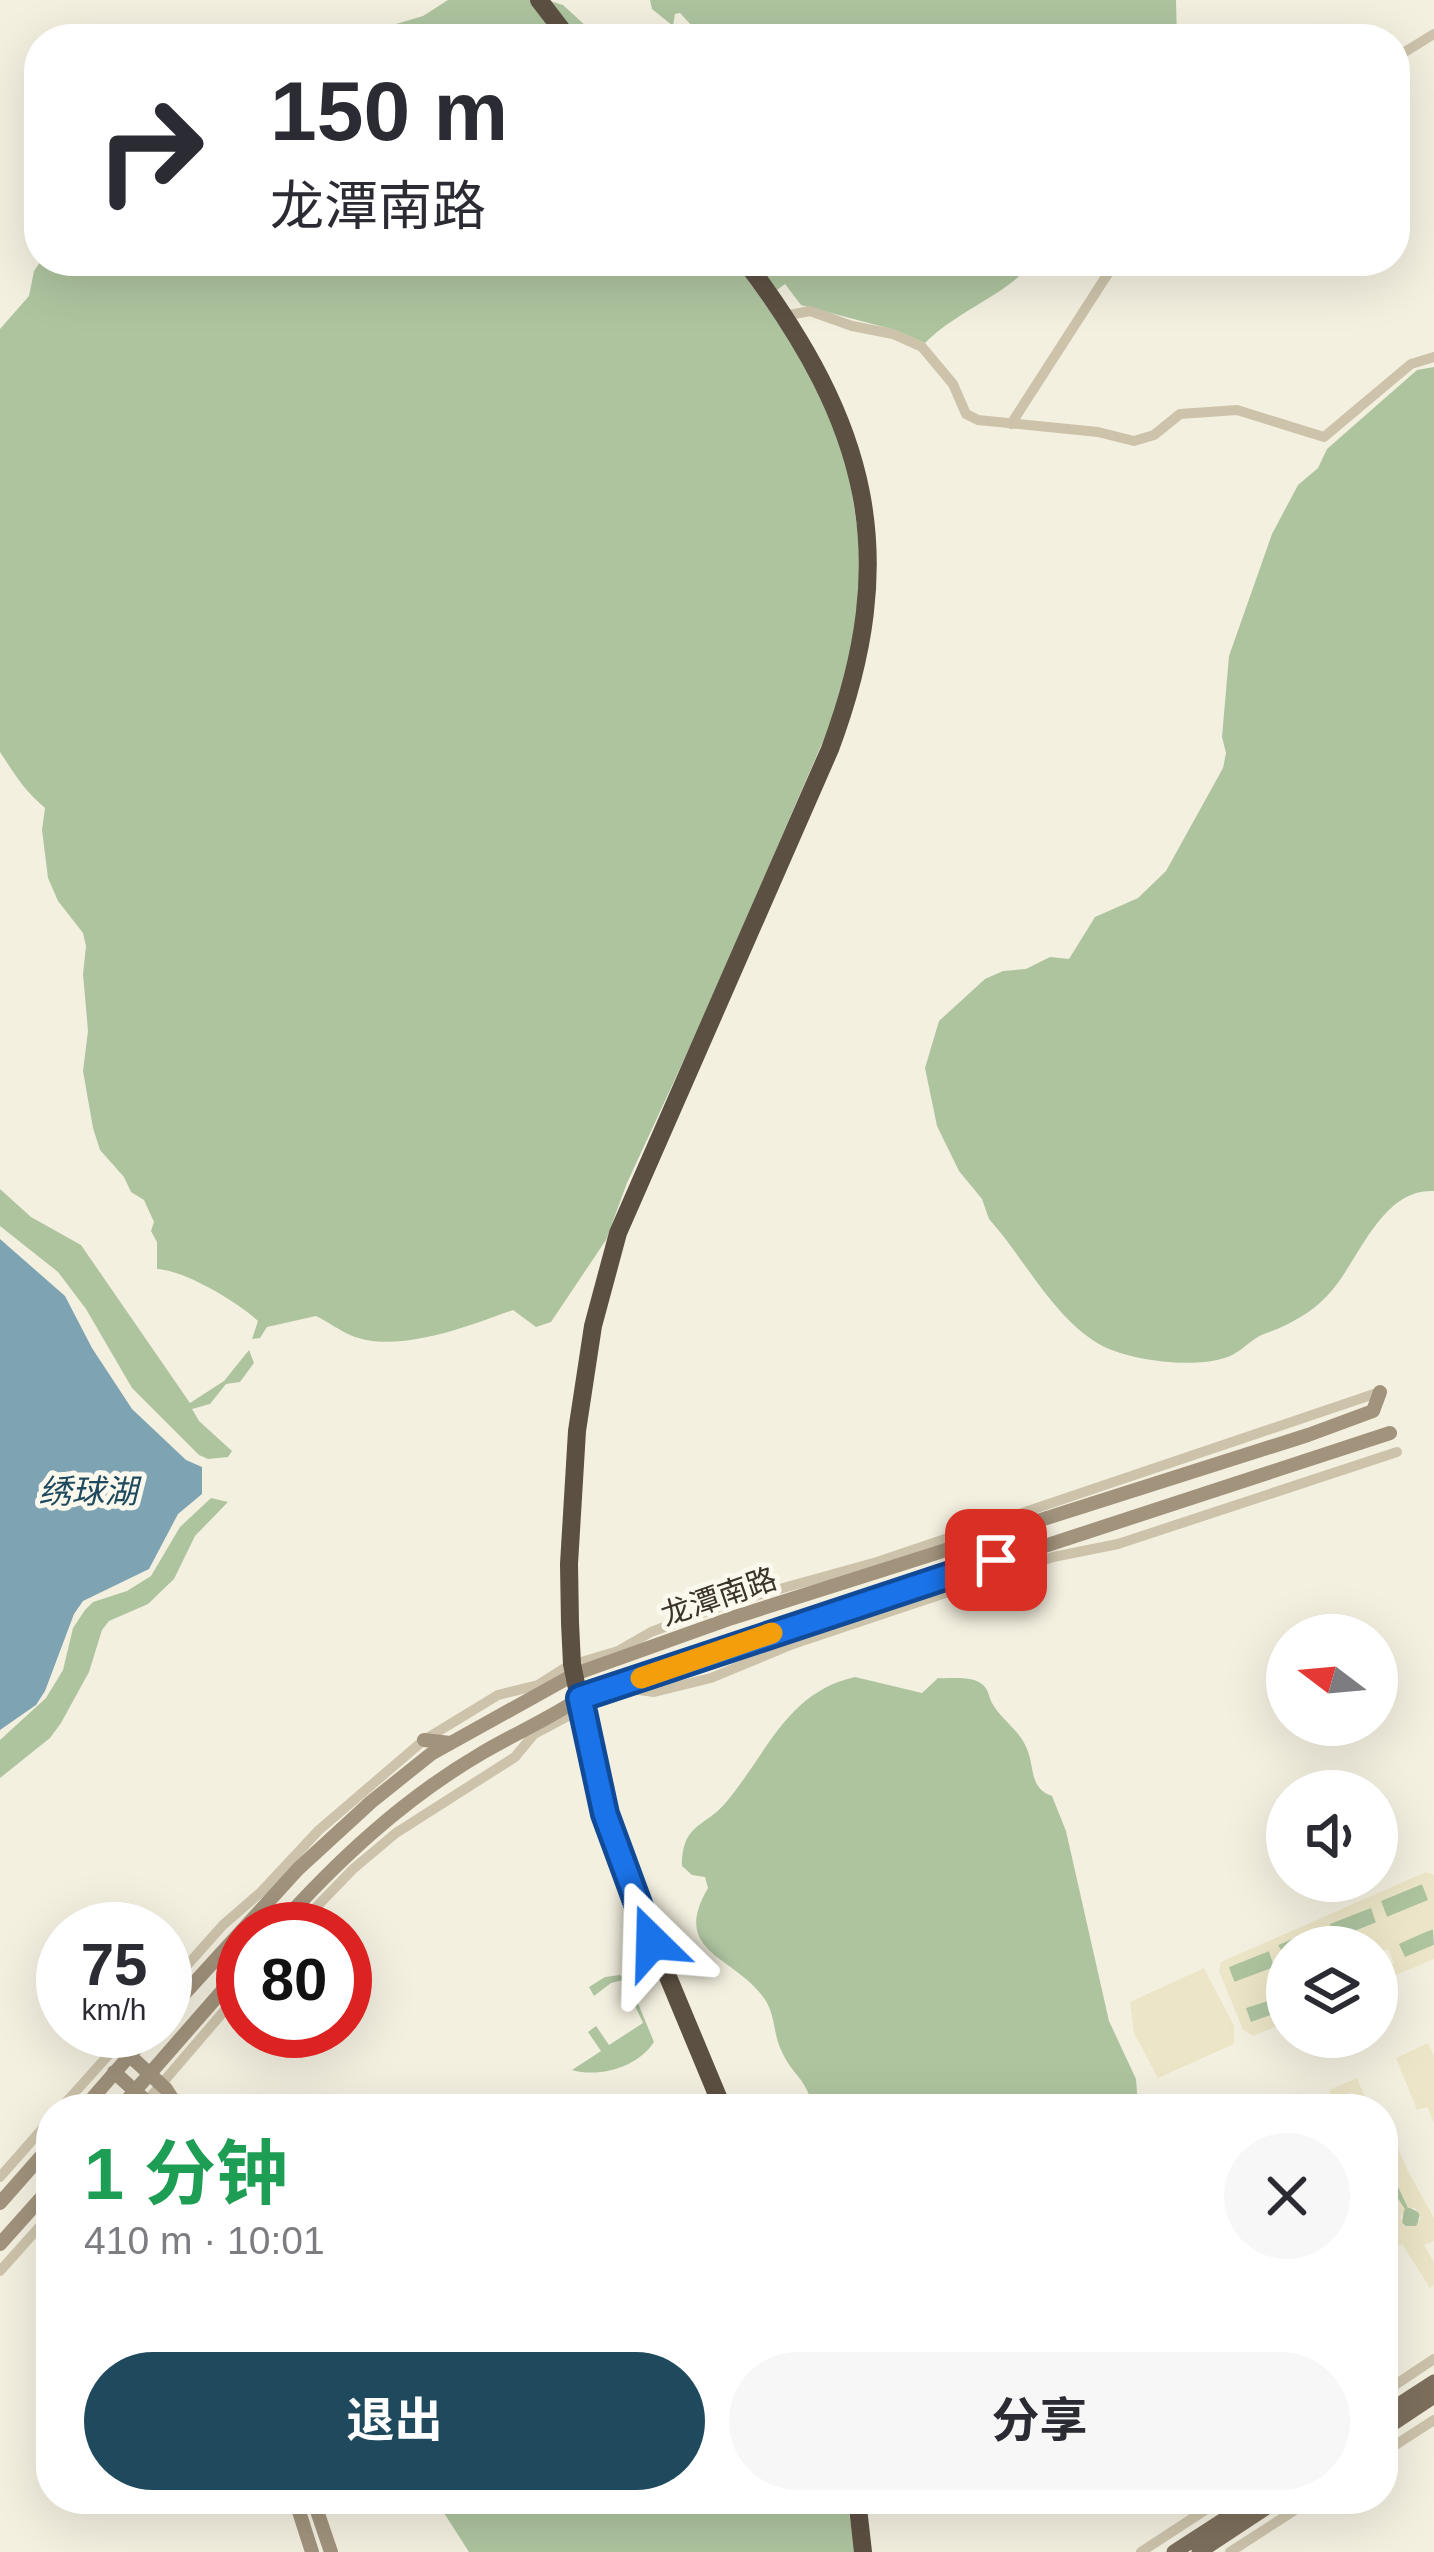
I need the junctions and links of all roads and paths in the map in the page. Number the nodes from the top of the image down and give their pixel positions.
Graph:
1 (539, 0) edge
2 (557, 24) edge
3 (756, 276) edge
4 (1106, 276) edge
5 (784, 316) junction
6 (1434, 357) edge
7 (1011, 424) junction
8 (1380, 1392) joint
9 (1390, 1433) dead end
10 (1397, 1452) dead end
11 (1039, 1546) junction
12 (1053, 1557) junction
13 (666, 1644) junction
14 (674, 1666) junction
15 (573, 1669) junction
16 (581, 1704) junction
17 (482, 1726) junction
18 (424, 1740) junction
19 (450, 1743) junction
20 (493, 1747) junction
21 (302, 1902) edge
22 (321, 1902) edge
23 (192, 1960) edge
24 (192, 1984) edge
25 (216, 2002) edge
26 (216, 2017) edge
27 (106, 2058) edge
28 (126, 2058) edge
29 (132, 2058) edge
30 (114, 2072) junction
31 (156, 2079) junction
32 (73, 2094) edge
33 (96, 2094) edge
34 (137, 2094) edge
35 (149, 2094) edge
36 (168, 2094) edge
37 (717, 2094) edge
38 (36, 2136) edge
39 (36, 2163) edge
40 (0, 2177) edge
41 (0, 2204) edge
42 (36, 2204) edge
43 (36, 2231) edge
44 (0, 2244) edge
45 (0, 2271) edge
46 (1434, 2360) edge
47 (1434, 2382) edge
48 (1398, 2383) edge
49 (1434, 2396) edge
50 (1398, 2405) edge
51 (1398, 2420) edge
52 (1434, 2420) edge
53 (1398, 2443) edge
54 (300, 2514) edge
55 (318, 2514) edge
56 (859, 2514) edge
57 (1200, 2514) edge
58 (1233, 2514) edge
59 (1259, 2514) edge
60 (1289, 2514) edge
61 (1230, 2516) joint
62 (1208, 2550) edge
63 (313, 2552) edge
64 (331, 2552) edge
65 (863, 2552) edge
66 (1141, 2552) edge
67 (1174, 2552) edge
68 (1230, 2552) edge

1 - 2 highway
3 - 5 highway
4 - 7 street
5 - 7 street
5 - 15 highway
6 - 7 street
8 - 13 main road, 龙潭南路
8 - 15 street
9 - 11 main road, 龙潭南路
10 - 12 street
11 - 12 main road
11 - 14 main road, 龙潭南路
12 - 16 street
13 - 14 main road
13 - 15 main road, 龙潭南路
14 - 16 main road, 龙潭南路
15 - 16 highway
15 - 17 main road, 龙潭南路
15 - 18 street
16 - 20 main road, 龙潭南路
16 - 22 street
16 - 37 highway
17 - 19 main road, 龙潭南路
17 - 20 main road
18 - 19 main road
18 - 23 street
19 - 24 main road, 龙潭南路
20 - 21 main road, 龙潭南路
25 - 31 main road
26 - 31 street
27 - 32 street
28 - 30 main road
29 - 31 main road
30 - 33 main road
30 - 34 main road
31 - 35 main road
31 - 36 main road
38 - 40 street
39 - 41 main road
42 - 44 main road
43 - 45 street
46 - 48 street
47 - 50 main road
49 - 51 main road
52 - 53 street
54 - 63 main road
55 - 64 main road
56 - 65 highway
57 - 66 street
58 - 61 main road
59 - 62 main road
60 - 68 street
61 - 67 main road

